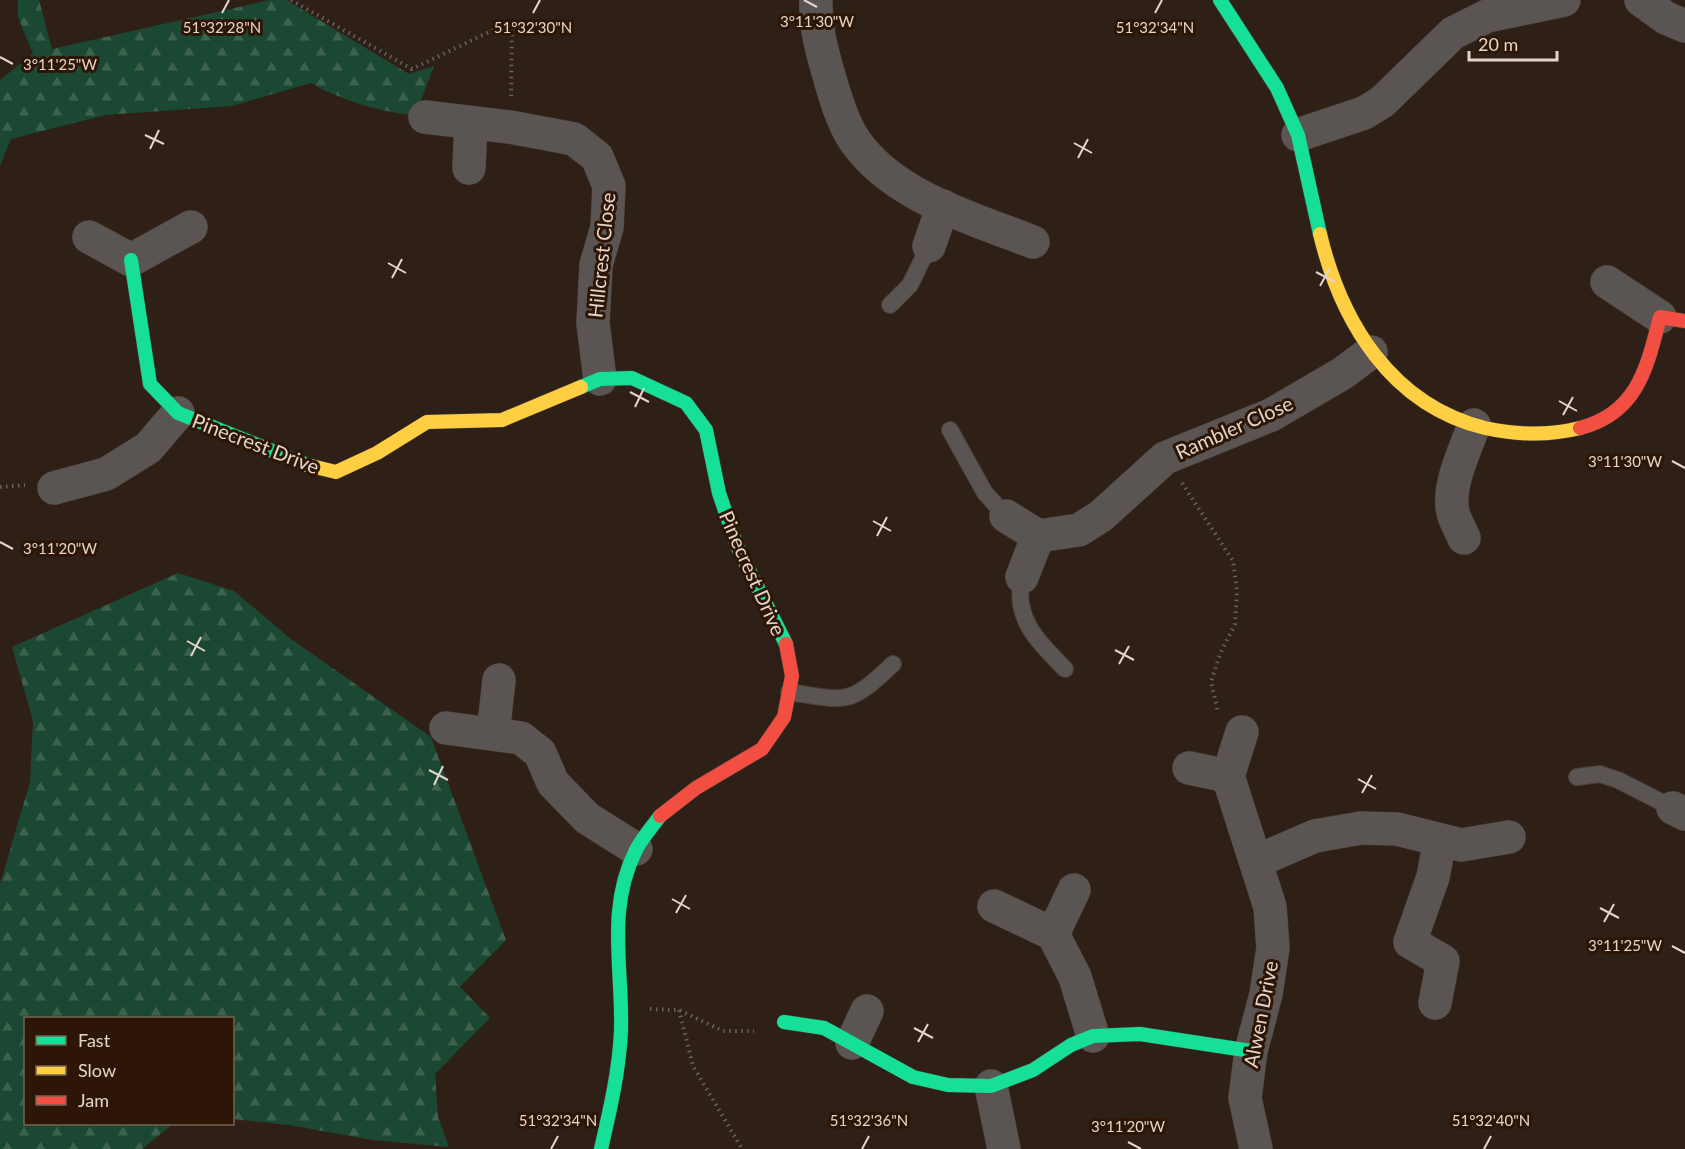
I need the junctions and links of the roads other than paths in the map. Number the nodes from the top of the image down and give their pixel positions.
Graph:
1 (816, 0) edge
2 (1220, 0) edge
3 (1564, 0) edge
4 (1641, 0) edge
5 (1685, 26) edge
6 (425, 117) dead end
7 (471, 123) junction
8 (1299, 135) junction
9 (470, 168) dead end
10 (943, 206) junction
11 (191, 227) dead end
12 (89, 237) dead end
13 (1033, 242) dead end
14 (929, 246) joint
15 (131, 260) junction
16 (1607, 282) dead end
17 (890, 305) dead end
18 (1672, 319) edge
19 (1371, 352) junction
20 (600, 379) junction
21 (178, 413) junction
22 (1474, 425) junction
23 (950, 430) dead end
24 (54, 488) dead end
25 (1006, 516) joint
26 (1038, 536) junction
27 (1464, 538) dead end
28 (1022, 577) joint
29 (893, 664) dead end
30 (1065, 669) dead end
31 (499, 680) dead end
32 (789, 692) junction
33 (446, 728) dead end
34 (1242, 732) road end
35 (493, 734) junction
36 (1189, 768) dead end
37 (1228, 776) junction
38 (1576, 777) dead end
39 (1679, 811) edge
40 (1509, 837) dead end
41 (1440, 840) junction
42 (636, 849) junction
43 (1257, 861) junction
44 (1074, 890) dead end
45 (994, 906) dead end
46 (1053, 934) junction
47 (1435, 1003) dead end
48 (867, 1011) dead end
49 (784, 1022) road end
50 (1093, 1036) junction
51 (852, 1043) junction
52 (1251, 1051) junction
53 (990, 1086) junction
54 (601, 1149) edge
55 (1004, 1149) edge
56 (1256, 1149) edge

1 - 10 street
2 - 8 street
3 - 8 street
4 - 5 street
6 - 7 street, Hillcrest Close
7 - 9 street
7 - 20 street, Hillcrest Close
8 - 19 street
10 - 13 street
10 - 14 street
11 - 15 street
12 - 15 street
14 - 17 lane
15 - 21 street, Pinecrest Drive
16 - 18 street
18 - 22 street
19 - 22 street
19 - 26 street, Rambler Close
20 - 21 street, Pinecrest Drive
20 - 32 street, Pinecrest Drive
21 - 24 street, Pinecrest Drive
22 - 27 street
23 - 25 lane
25 - 26 street
26 - 28 street
28 - 30 lane
29 - 32 lane
31 - 35 street
32 - 42 street, Pinecrest Drive
33 - 35 street
34 - 37 street
35 - 42 street
36 - 37 street
37 - 43 street, Alwen Drive
38 - 39 lane
40 - 41 street
41 - 43 street
41 - 47 street
42 - 54 street, Pinecrest Drive
43 - 52 street, Alwen Drive
44 - 46 street
45 - 46 street
46 - 50 street
48 - 51 street
49 - 51 street
50 - 52 street
50 - 53 street
51 - 53 street
52 - 56 street, Alwen Drive
53 - 55 street

